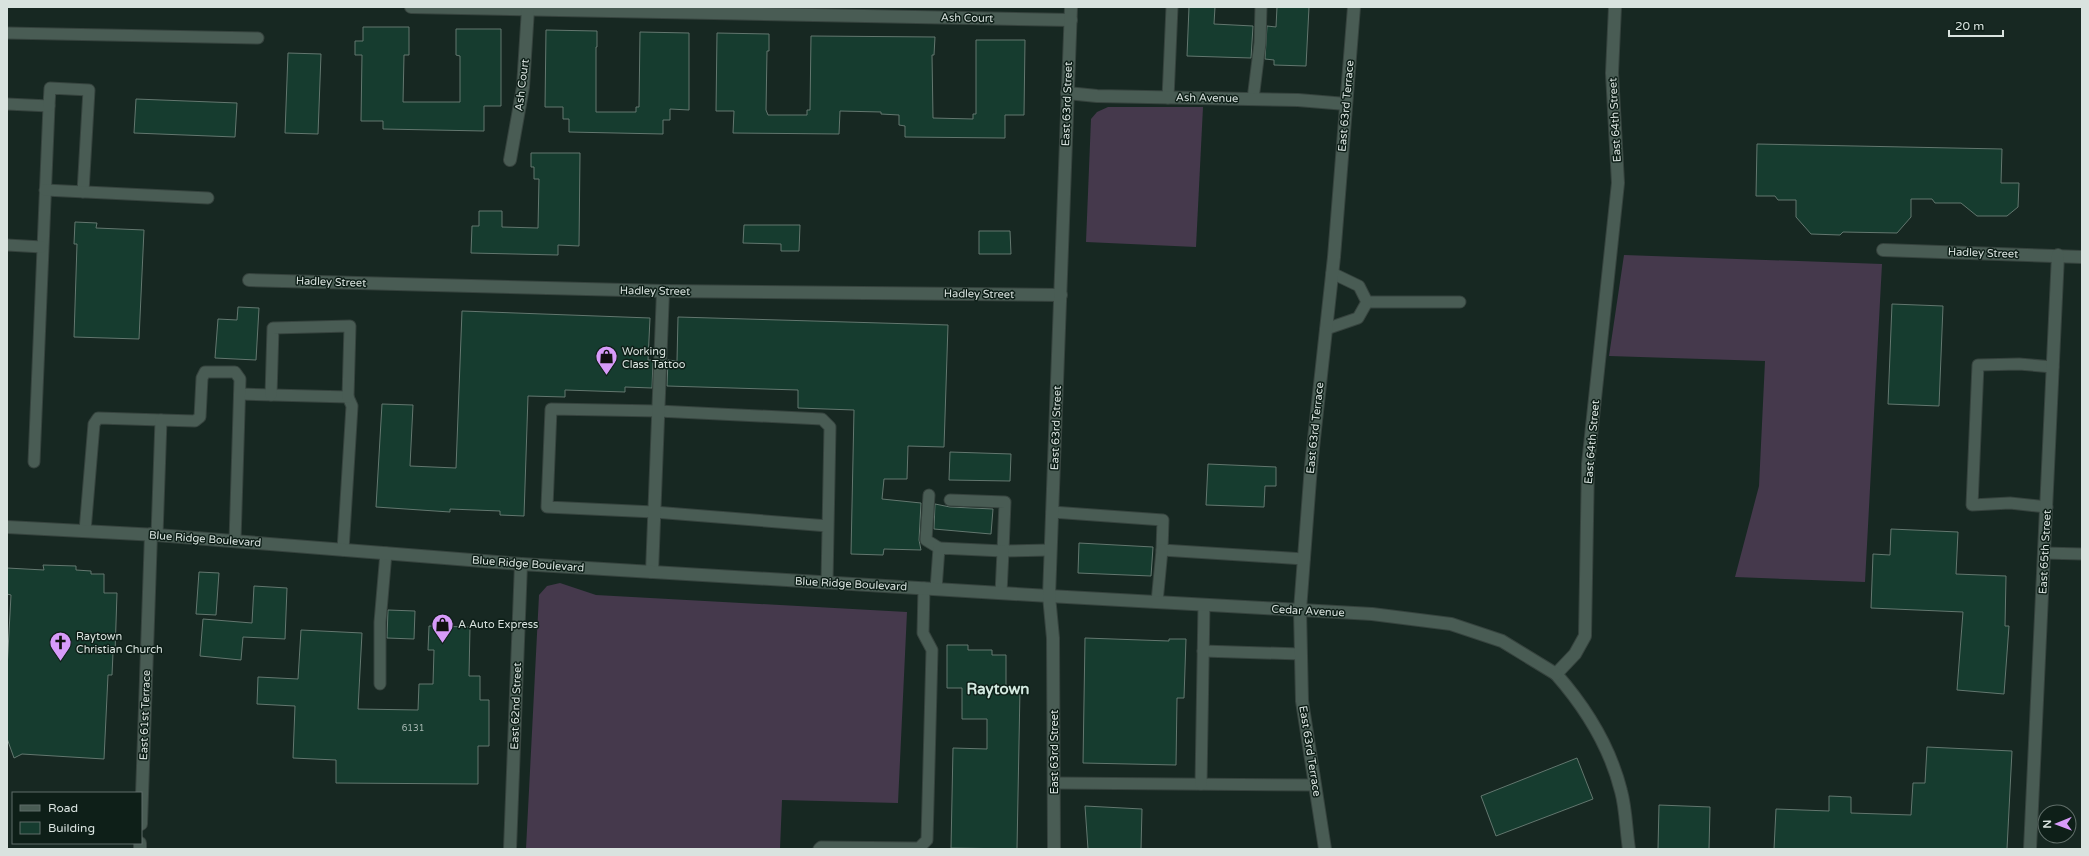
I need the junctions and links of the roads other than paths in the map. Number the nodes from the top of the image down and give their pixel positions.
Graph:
1 (411, 7) edge
2 (1071, 7) edge
3 (1172, 7) edge
4 (1261, 7) edge
5 (1354, 7) edge
6 (1614, 7) edge
7 (528, 9) junction
8 (1071, 20) junction
9 (7, 33) edge
10 (258, 38) dead end
11 (1067, 93) junction
12 (1168, 98) junction
13 (1253, 99) junction
14 (7, 104) edge
15 (1346, 104) junction
16 (49, 106) junction
17 (510, 160) dead end
18 (45, 190) junction
19 (83, 192) junction
20 (208, 198) dead end
21 (7, 245) edge
22 (42, 247) junction
23 (1883, 250) dead end
24 (2058, 255) junction
25 (2082, 257) edge
26 (1332, 273) junction
27 (249, 280) dead end
28 (663, 291) junction
29 (1061, 295) junction
30 (1367, 302) junction
31 (1460, 302) dead end
32 (1326, 329) junction
33 (2053, 367) junction
34 (240, 394) junction
35 (271, 395) junction
36 (348, 397) junction
37 (658, 411) junction
38 (161, 420) junction
39 (34, 462) dead end
40 (929, 495) dead end
41 (950, 500) dead end
42 (2047, 507) junction
43 (654, 512) junction
44 (1052, 512) junction
45 (828, 526) junction
46 (7, 527) edge
47 (86, 531) junction
48 (154, 534) junction
49 (234, 541) junction
50 (939, 548) junction
51 (343, 550) junction
52 (1050, 550) junction
53 (1162, 550) junction
54 (1003, 551) junction
55 (386, 553) junction
56 (2044, 553) junction
57 (2082, 554) edge
58 (1304, 558) junction
59 (521, 564) junction
60 (652, 572) junction
61 (827, 582) junction
62 (924, 588) junction
63 (936, 589) junction
64 (1001, 593) junction
65 (1048, 596) junction
66 (1157, 602) junction
67 (1204, 605) junction
68 (1300, 610) junction
69 (1203, 651) junction
70 (1300, 654) junction
71 (1556, 674) junction
72 (380, 684) dead end
73 (1054, 783) junction
74 (1201, 784) junction
75 (1315, 785) junction
76 (142, 802) edge
77 (510, 849) edge
78 (819, 849) edge
79 (1054, 849) edge
80 (1325, 849) edge
81 (1629, 849) edge
82 (2030, 849) edge

1 - 7 street, Ash Court
2 - 8 street, East 63rd Street
3 - 12 lane
4 - 13 lane
5 - 15 street, East 63rd Terrace
6 - 71 street, East 64th Street
7 - 8 street, Ash Court
7 - 17 street, Ash Court
8 - 11 street, East 63rd Street
9 - 10 lane
11 - 12 street, Ash Avenue
11 - 29 street, East 63rd Street
12 - 13 street, Ash Avenue
13 - 15 street, Ash Avenue
14 - 16 lane
15 - 26 street, East 63rd Terrace
16 - 18 lane
16 - 19 lane
18 - 19 lane
18 - 22 lane
19 - 20 lane
21 - 22 lane
22 - 39 lane
23 - 24 street, Hadley Street
24 - 25 street, Hadley Street
24 - 33 street, East 65th Street
26 - 30 lane
26 - 32 street, East 63rd Terrace
27 - 28 street, Hadley Street
28 - 29 street, Hadley Street
28 - 37 street
29 - 44 street, East 63rd Street
30 - 31 lane
30 - 32 lane
32 - 58 street, East 63rd Terrace
33 - 42 street, East 65th Street
33 - 42 lane
34 - 35 lane
34 - 38 lane
34 - 49 lane
35 - 36 lane
35 - 36 lane
36 - 51 lane
37 - 43 street
37 - 43 lane
37 - 45 lane
38 - 47 lane
38 - 48 lane
40 - 50 lane
41 - 54 lane
42 - 56 street, East 65th Street
43 - 45 lane
43 - 60 street
44 - 52 street, East 63rd Street
44 - 53 lane
45 - 61 lane
46 - 47 street, Blue Ridge Boulevard
47 - 48 street, Blue Ridge Boulevard
48 - 49 street, Blue Ridge Boulevard
48 - 76 street, East 61st Terrace
49 - 51 street, Blue Ridge Boulevard
50 - 54 lane
50 - 63 lane
51 - 55 street, Blue Ridge Boulevard
52 - 54 lane
52 - 65 street, East 63rd Street
53 - 58 lane
53 - 66 lane
54 - 64 lane
55 - 59 street, Blue Ridge Boulevard
55 - 72 lane
56 - 57 lane
56 - 82 street, East 65th Street
58 - 68 street, East 63rd Terrace
59 - 60 street, Blue Ridge Boulevard
59 - 77 street, East 62nd Street
60 - 61 street, Blue Ridge Boulevard
61 - 62 street, Blue Ridge Boulevard
62 - 63 street, Blue Ridge Boulevard
62 - 78 lane
63 - 64 street, Blue Ridge Boulevard
64 - 65 street, Blue Ridge Boulevard
65 - 66 street, Cedar Avenue
65 - 73 street, East 63rd Street
66 - 67 street, Cedar Avenue
67 - 68 street, Cedar Avenue
67 - 69 lane
68 - 70 street, East 63rd Terrace
68 - 71 street, Cedar Avenue
69 - 70 lane
69 - 74 lane
70 - 75 street, East 63rd Terrace
71 - 81 street
73 - 74 lane
73 - 79 street, East 63rd Street
74 - 75 lane
75 - 80 street, East 63rd Terrace

